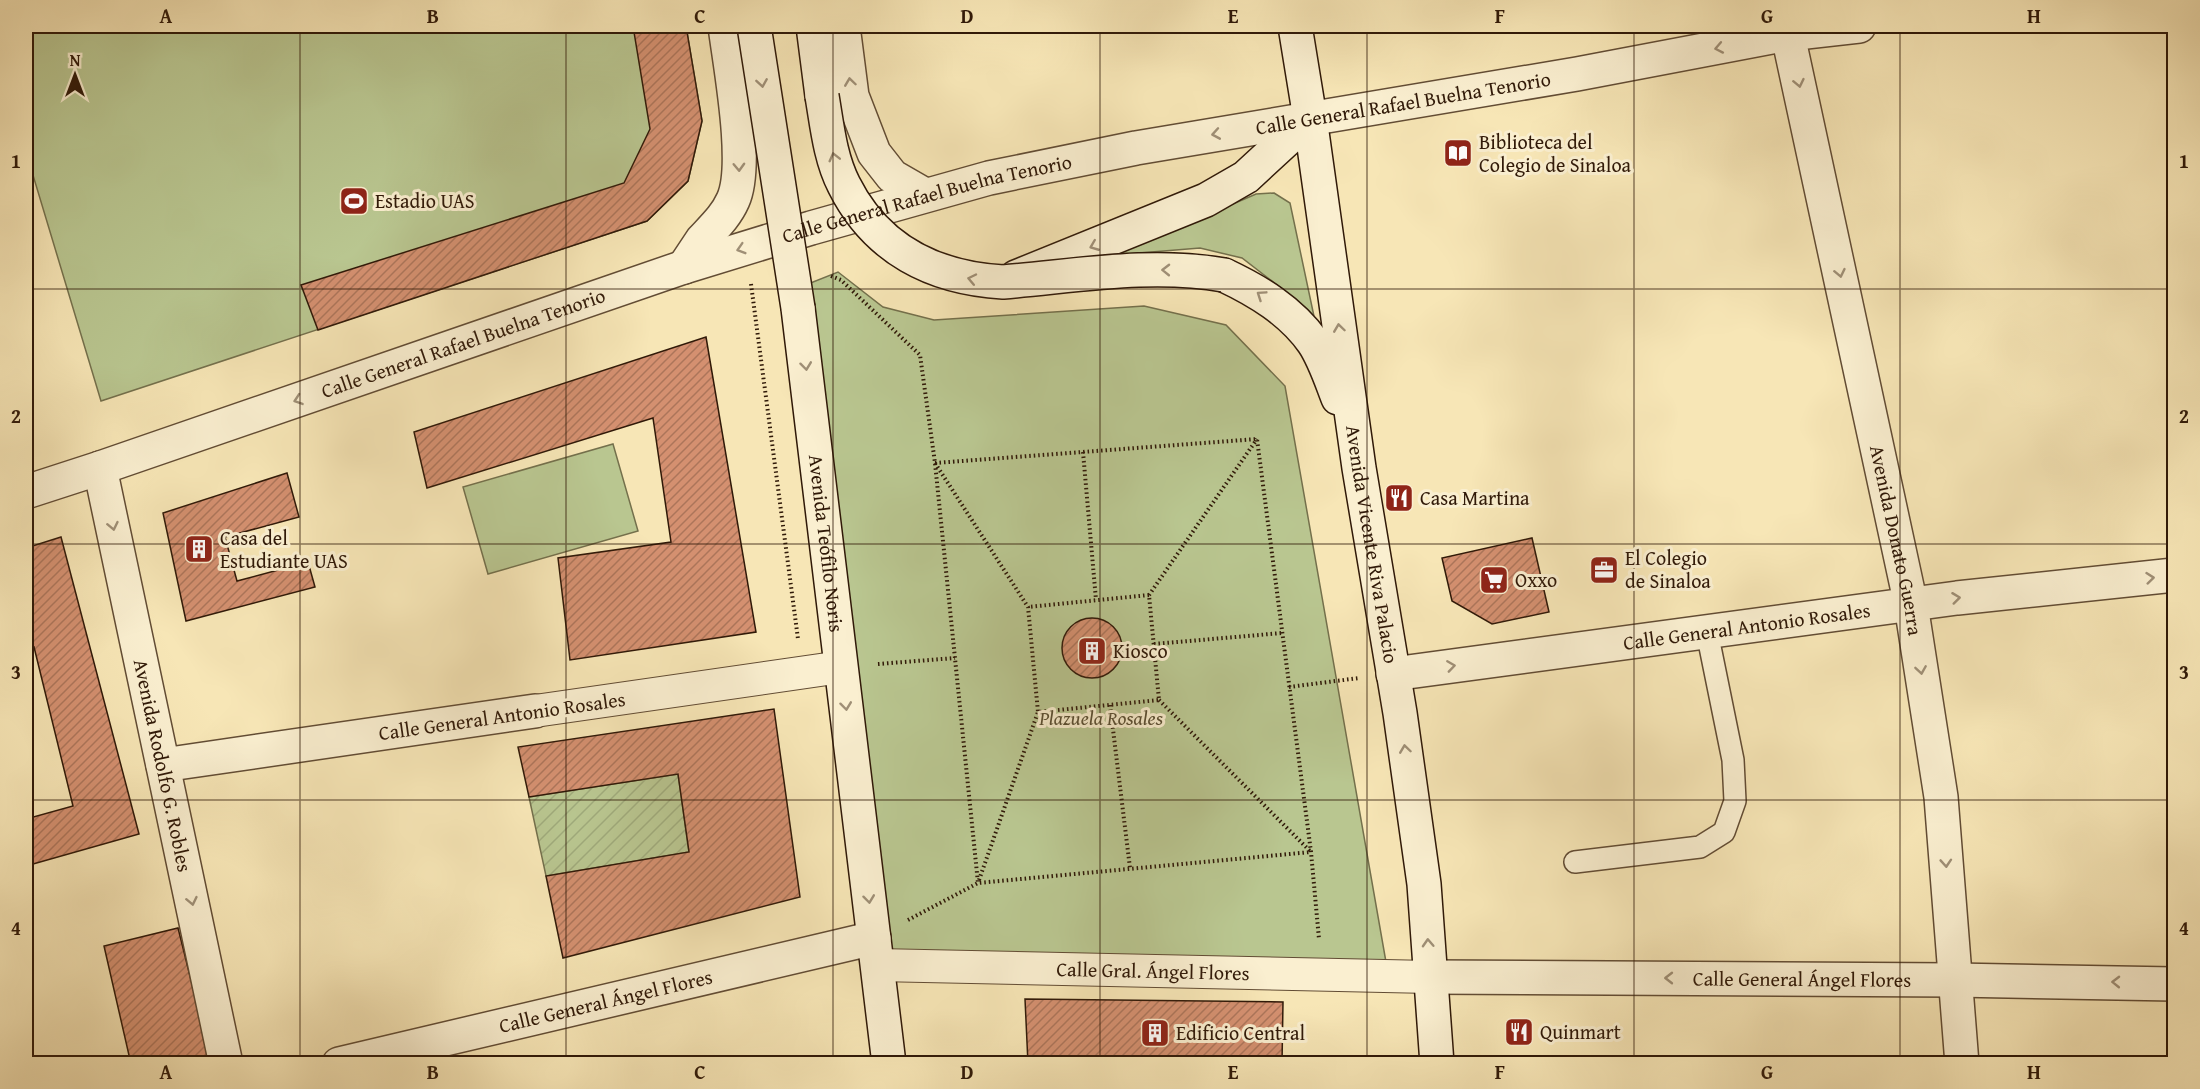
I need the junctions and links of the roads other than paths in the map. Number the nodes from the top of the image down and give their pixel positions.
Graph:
1 (725, 26) edge
2 (754, 26) edge
3 (813, 26) edge
4 (843, 26) edge
5 (1295, 26) edge
6 (1859, 26) edge
7 (1787, 30) edge
8 (1310, 118) junction
9 (925, 195) junction
10 (684, 267) junction
11 (1003, 282) junction
12 (100, 468) junction
13 (1359, 468) junction
14 (26, 492) edge
15 (2175, 575) edge
16 (1911, 605) junction
17 (1707, 632) junction
18 (841, 667) junction
19 (1393, 674) junction
20 (535, 711) joint
21 (163, 765) junction
22 (1575, 862) dead end
23 (875, 951) junction
24 (1430, 977) junction
25 (1955, 980) junction
26 (2175, 984) edge
27 (226, 1064) edge
28 (339, 1064) edge
29 (889, 1064) edge
30 (1437, 1064) edge
31 (1962, 1064) edge

1 -> 10 street
2 -> 18 street, Avenida Teófilo Noris, bridge
11 -> 3 street, bridge
9 -> 4 street
5 - 8 street, Avenida Vicente Riva Palacio
6 - 7 street, Calle General Rafael Buelna Tenorio
7 -> 8 street, Calle General Rafael Buelna Tenorio
7 -> 16 street, Avenida Donato Guerra
8 -> 9 street, Calle General Rafael Buelna Tenorio
8 -> 11 street, bridge
13 -> 8 street, Avenida Vicente Riva Palacio
9 -> 10 street, Calle General Rafael Buelna Tenorio
10 -> 12 street, Calle General Rafael Buelna Tenorio
13 -> 11 street, bridge
12 - 14 street, Calle General Rafael Buelna Tenorio
12 -> 21 street, Avenida Rodolfo G. Robles
13 - 19 street, Avenida Vicente Riva Palacio
16 -> 15 street, Calle General Antonio Rosales
16 - 17 street, Calle General Antonio Rosales
16 -> 25 street, Avenida Donato Guerra
19 -> 17 street, Calle General Antonio Rosales
17 - 22 lane
18 - 20 street, Calle General Antonio Rosales
18 -> 23 street, Avenida Teófilo Noris
24 -> 19 street, Avenida Vicente Riva Palacio
20 - 21 street, Calle General Antonio Rosales
21 -> 27 street, Avenida Rodolfo G. Robles
23 - 24 street, Calle Gral. Ángel Flores
23 - 28 street, Calle General Ángel Flores
23 - 29 street, Avenida Teófilo Noris
25 -> 24 street, Calle General Ángel Flores
24 - 30 street, Avenida Vicente Riva Palacio
26 -> 25 street, Calle General Ángel Flores
25 - 31 street, Avenida Donato Guerra

